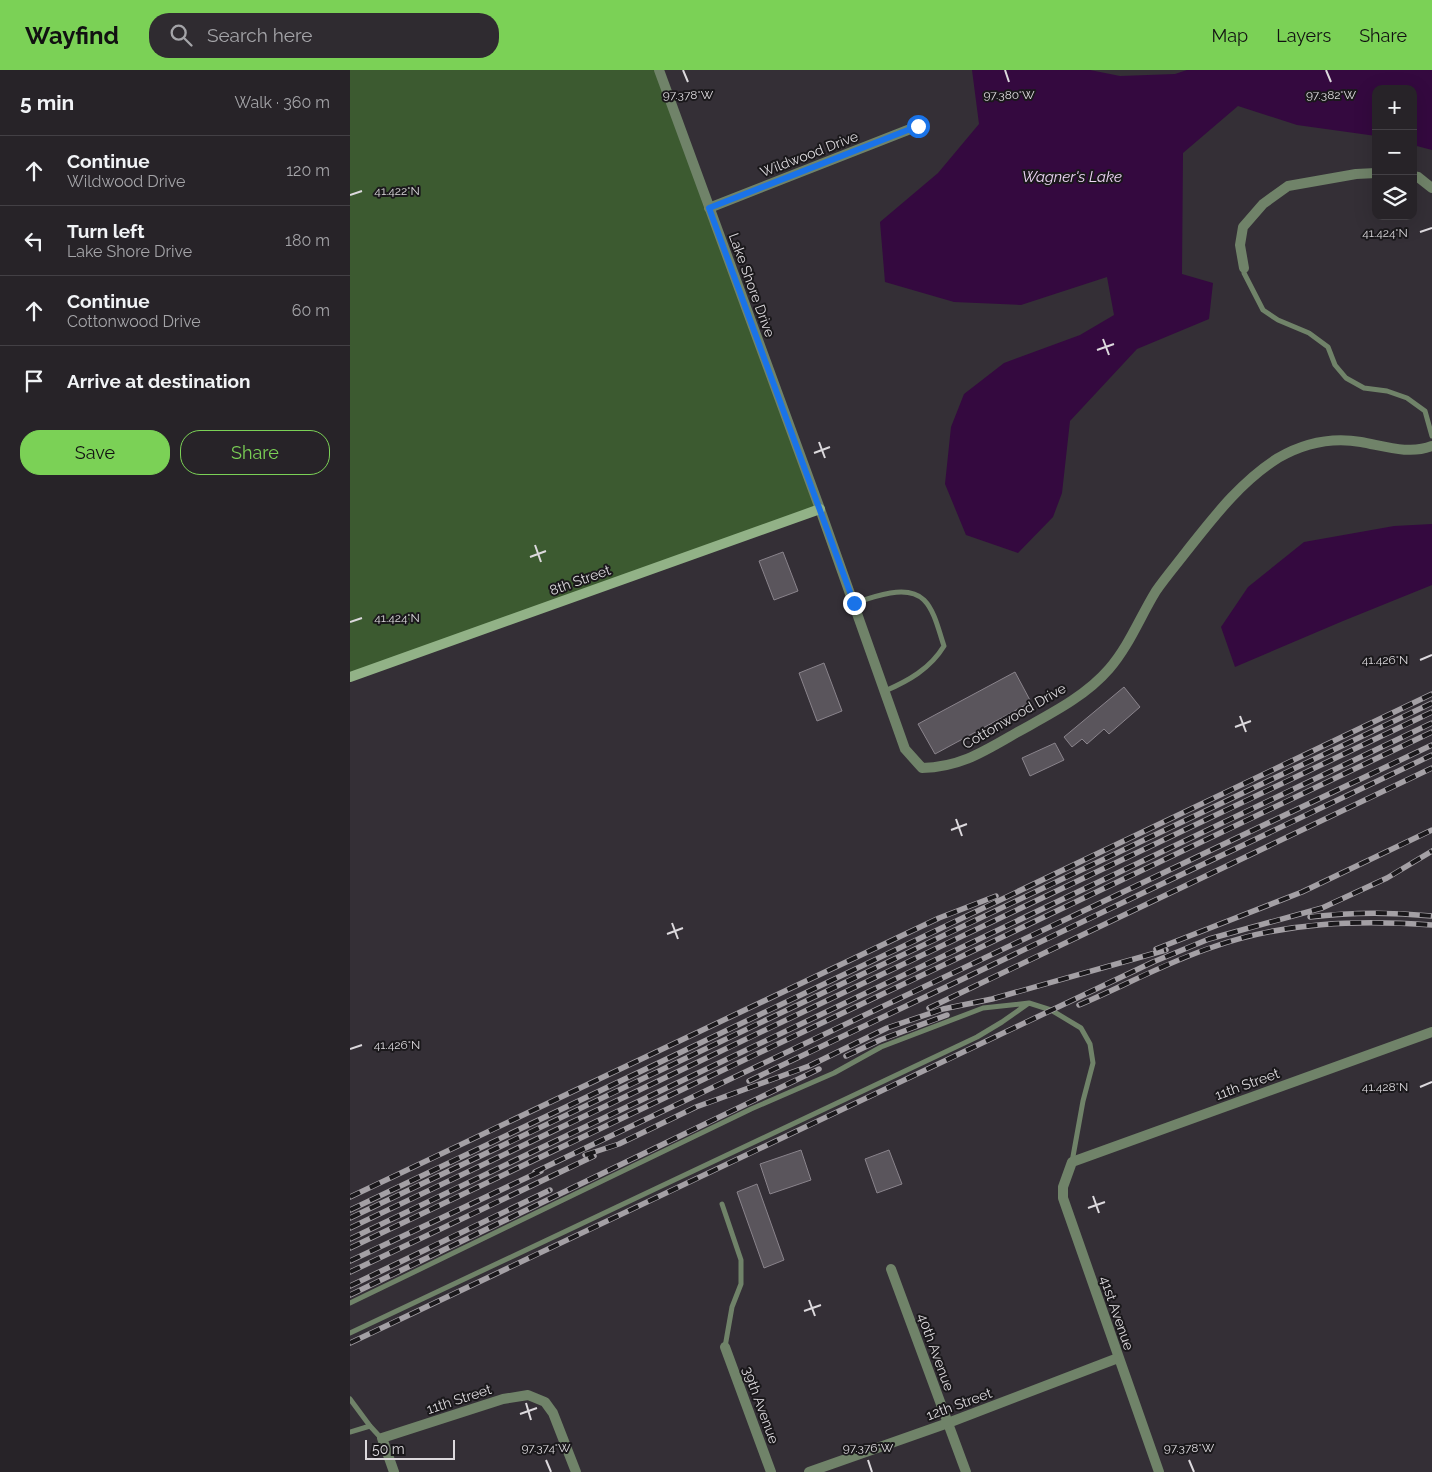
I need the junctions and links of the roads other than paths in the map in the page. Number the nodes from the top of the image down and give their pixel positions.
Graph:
1 (659, 70) edge
2 (918, 126) dead end
3 (1372, 173) edge
4 (1417, 176) edge
5 (1432, 188) edge
6 (709, 208) junction
7 (1244, 268) joint
8 (1432, 436) edge
9 (1432, 446) edge
10 (820, 509) junction
11 (854, 603) junction
12 (350, 677) edge
13 (885, 691) junction
14 (1029, 1003) junction
15 (1432, 1032) edge
16 (1072, 1162) junction
17 (722, 1204) dead end
18 (891, 1269) dead end
19 (350, 1303) edge
20 (350, 1333) edge
21 (725, 1347) joint
22 (1118, 1358) junction
23 (350, 1399) edge
24 (948, 1423) junction
25 (370, 1426) junction
26 (350, 1432) edge
27 (382, 1438) junction
28 (394, 1472) edge
29 (576, 1472) edge
30 (771, 1472) edge
31 (809, 1472) edge
32 (966, 1472) edge
33 (1159, 1472) edge

1 - 6 street, Lake Shore Drive
2 - 6 street, Wildwood Drive
3 - 7 street
4 - 5 street
6 - 10 street, Lake Shore Drive
7 - 8 lane
9 - 13 street, Cottonwood Drive
10 - 11 street, Cottonwood Drive
10 - 12 street, 8th Street
11 - 13 street, Cottonwood Drive
11 - 13 lane
14 - 16 lane
14 - 19 lane
14 - 20 lane
15 - 16 street, 11th Street
16 - 22 street, 41st Avenue
17 - 21 lane
18 - 24 street, 40th Avenue
21 - 30 street, 39th Avenue
22 - 24 street, 12th Street
22 - 33 street, 41st Avenue
23 - 25 lane
24 - 31 street, 12th Street
24 - 32 street, 40th Avenue
25 - 26 lane
25 - 27 lane
27 - 28 street
27 - 29 street, 11th Street

